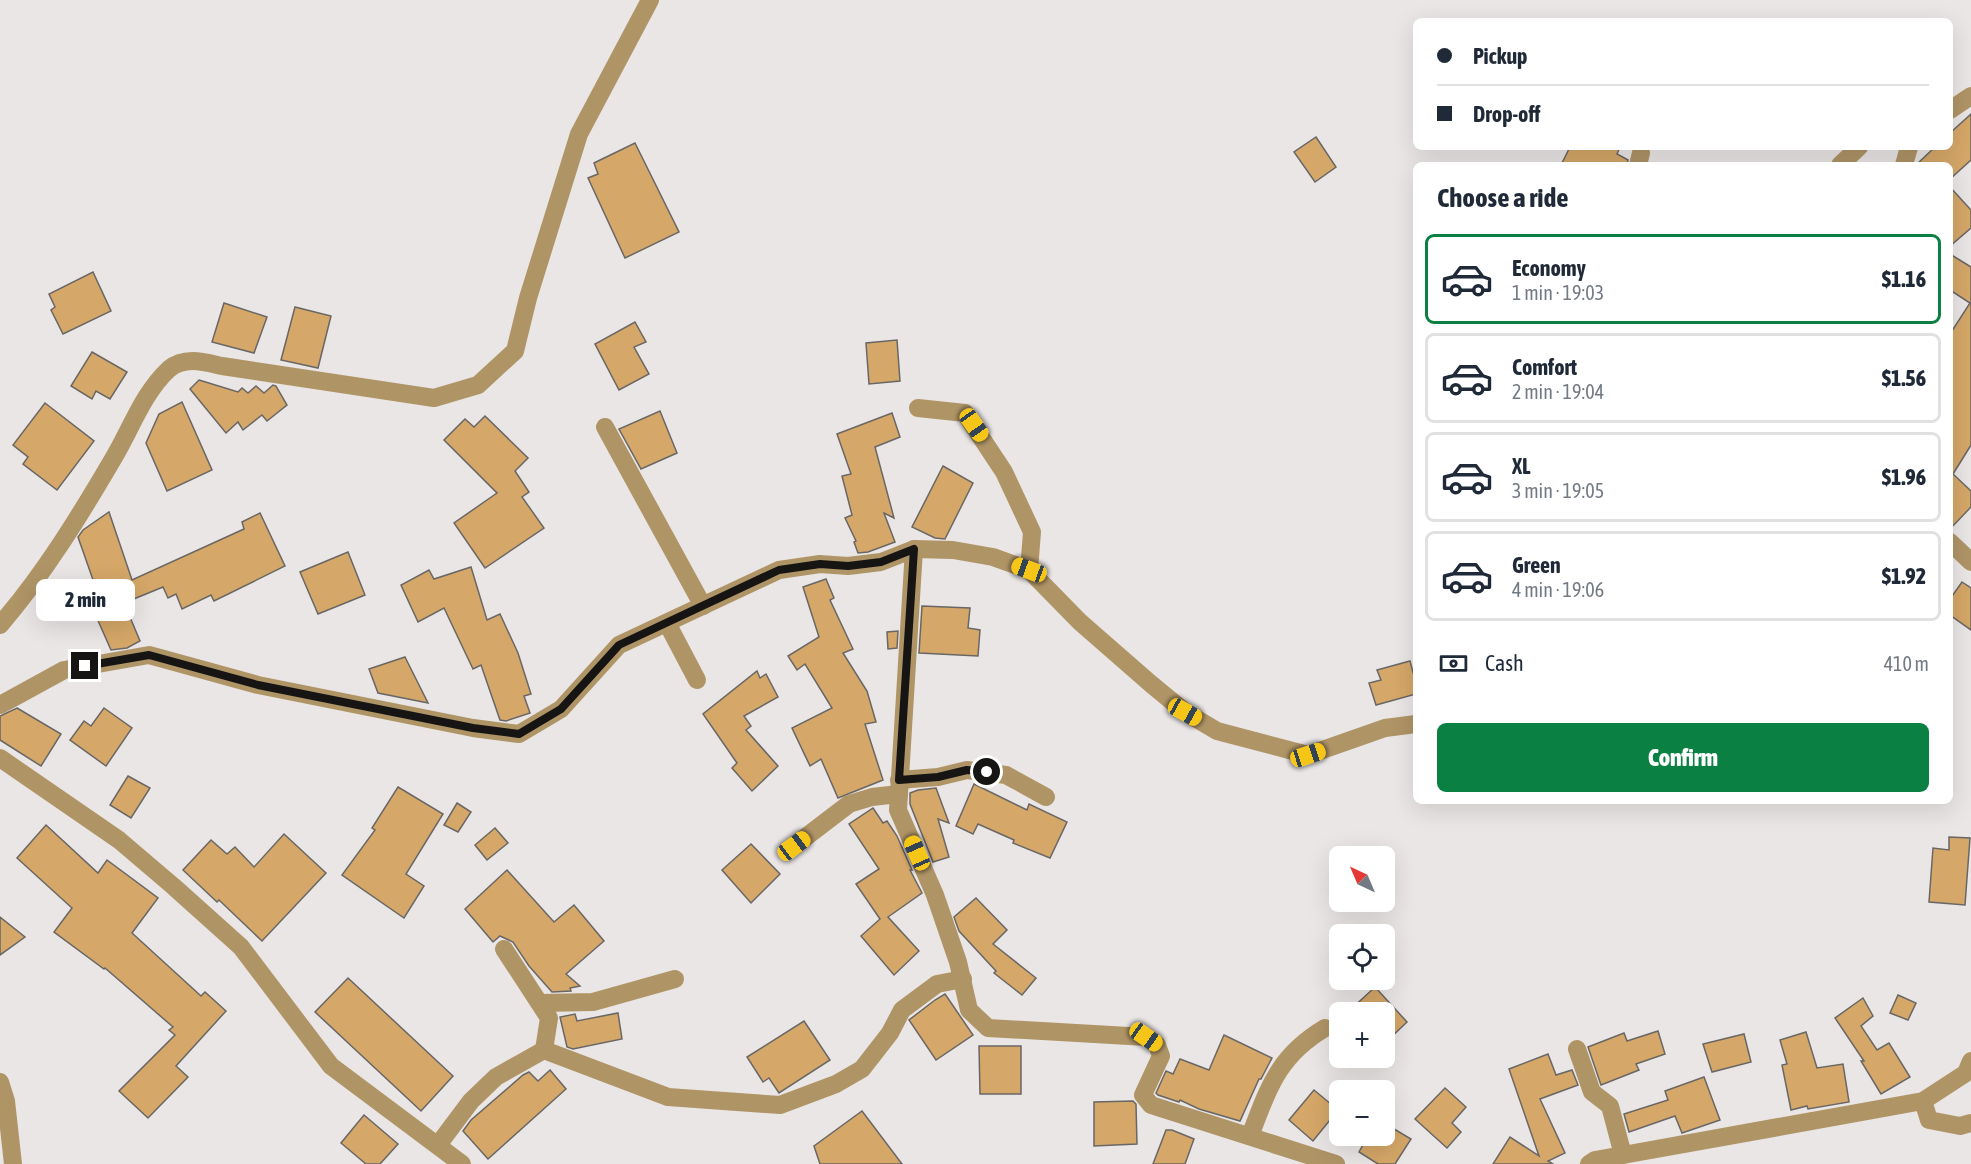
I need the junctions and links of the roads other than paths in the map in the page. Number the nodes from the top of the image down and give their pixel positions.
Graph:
1 (650, 0) edge
2 (1971, 96) edge
3 (1953, 108) edge
4 (1856, 150) edge
5 (1843, 162) edge
6 (918, 408) dead end
7 (605, 427) dead end
8 (1953, 545) edge
9 (914, 549) junction
10 (1971, 562) edge
11 (1029, 570) junction
12 (703, 606) junction
13 (667, 623) junction
14 (0, 625) edge
15 (697, 681) dead end
16 (0, 705) edge
17 (1413, 724) edge
18 (0, 758) edge
19 (899, 787) junction
20 (1046, 797) dead end
21 (794, 846) dead end
22 (504, 949) dead end
23 (675, 979) dead end
24 (963, 979) junction
25 (540, 1003) junction
26 (1325, 1028) dead end
27 (1577, 1049) dead end
28 (544, 1050) junction
29 (1971, 1061) edge
30 (0, 1082) edge
31 (1923, 1101) junction
32 (1971, 1123) edge
33 (1250, 1136) junction
34 (438, 1145) junction
35 (1623, 1155) junction
36 (8, 1159) edge
37 (462, 1164) edge
38 (1336, 1164) edge
39 (1589, 1164) edge

1 - 14 street
2 - 3 street
4 - 5 street
6 - 11 street
7 - 12 street
8 - 10 street
9 - 11 street
9 - 12 street
9 - 19 street
11 - 17 street
12 - 13 street
13 - 15 street
13 - 16 street
18 - 34 street
19 - 20 street
19 - 21 street
19 - 24 street
22 - 25 street
23 - 25 street
24 - 28 street
24 - 33 street
25 - 28 street
26 - 33 street
27 - 35 street
28 - 34 street
29 - 31 street
30 - 36 street
31 - 32 street
31 - 35 street
33 - 38 street
34 - 37 street
35 - 39 street

